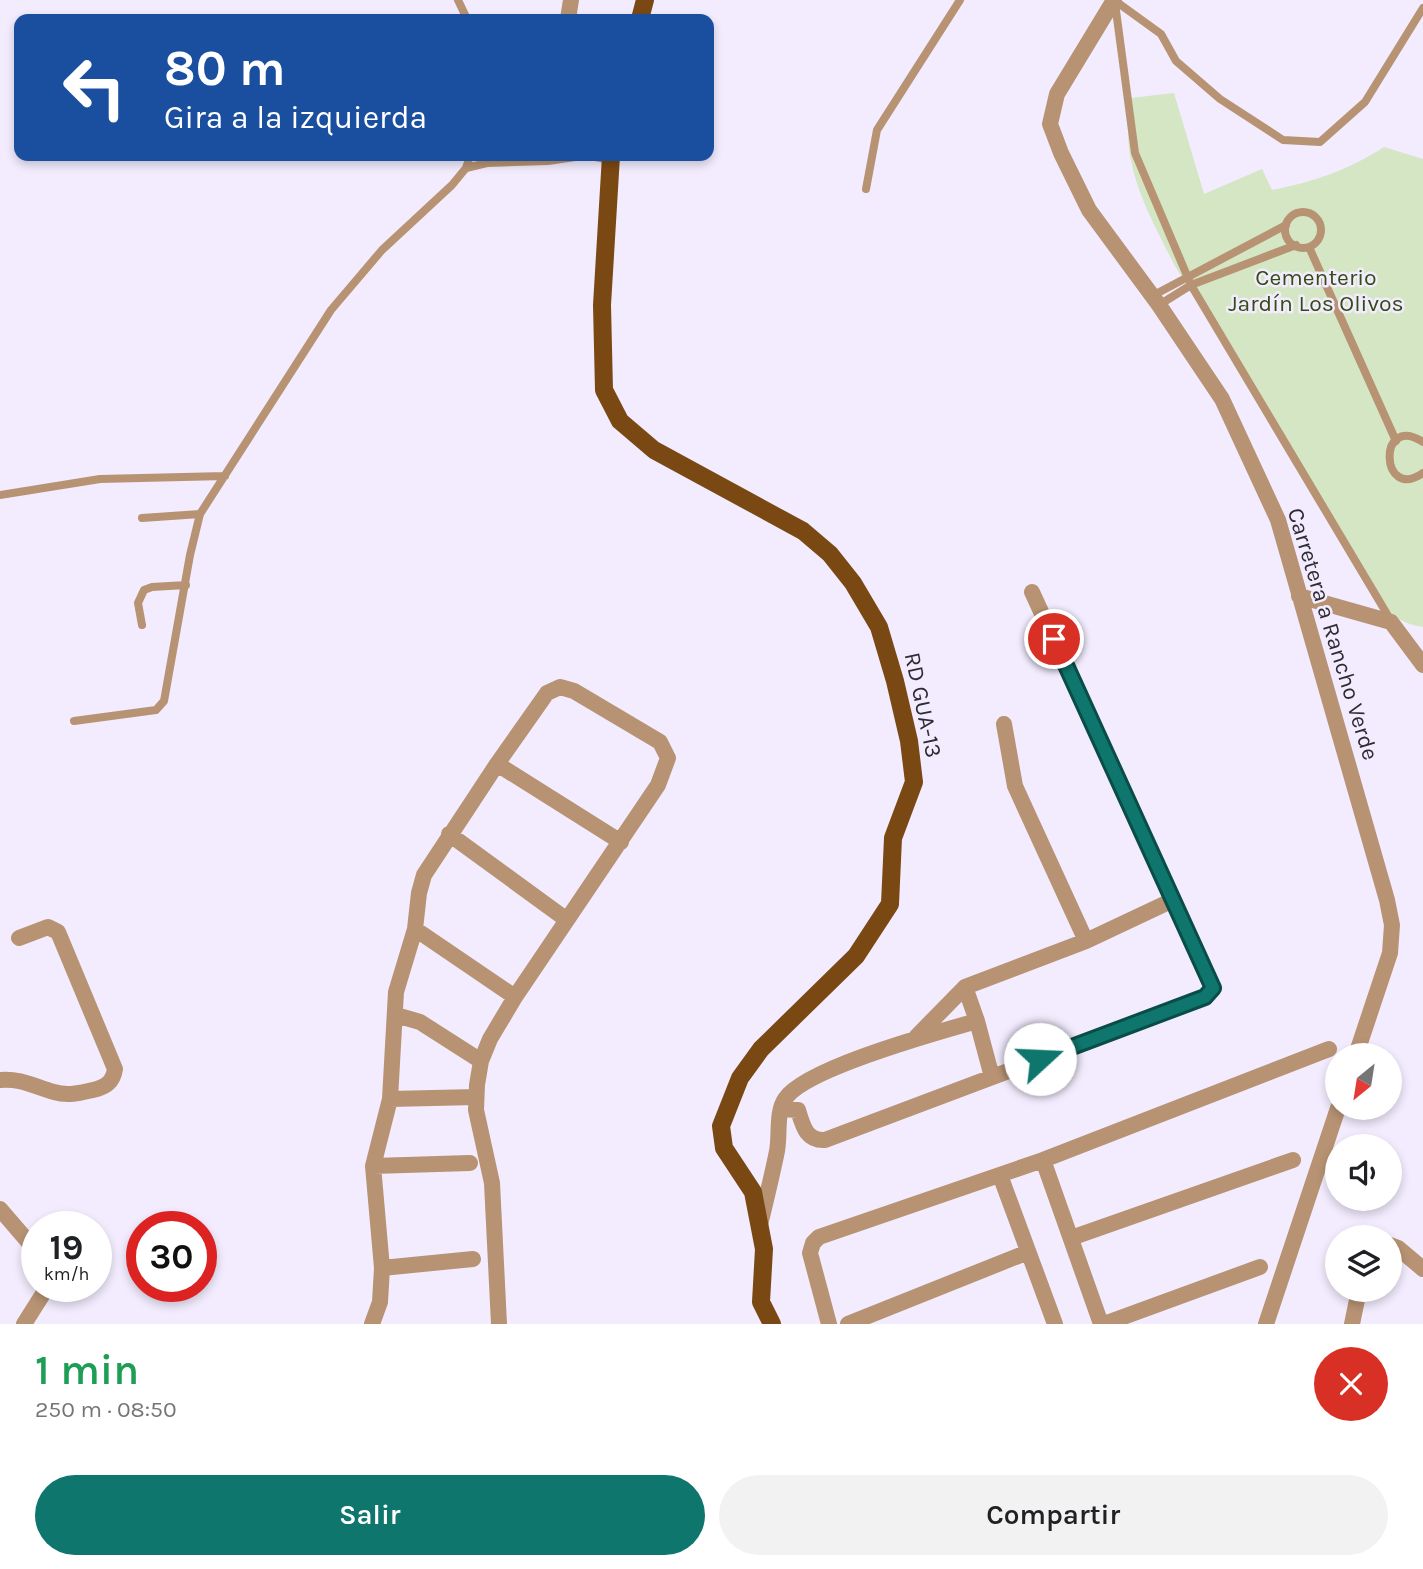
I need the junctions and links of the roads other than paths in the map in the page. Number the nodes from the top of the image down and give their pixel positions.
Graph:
1 (960, 0) edge
2 (1114, 0) edge
3 (1423, 8) edge
4 (468, 161) edge
5 (548, 161) edge
6 (611, 161) edge
7 (466, 168) junction
8 (866, 189) dead end
9 (1286, 225) junction
10 (1296, 245) junction
11 (1309, 247) junction
12 (1189, 281) junction
13 (1155, 300) junction
14 (1396, 441) junction
15 (1423, 442) edge
16 (1423, 473) edge
17 (225, 476) junction
18 (0, 495) edge
19 (200, 514) junction
20 (142, 518) dead end
21 (186, 585) junction
22 (1032, 592) dead end
23 (1298, 596) junction
24 (1391, 622) junction
25 (142, 625) dead end
26 (1423, 665) edge
27 (74, 721) dead end
28 (1004, 724) dead end
29 (497, 764) junction
30 (449, 834) junction
31 (621, 842) junction
32 (1172, 900) junction
33 (567, 920) junction
34 (415, 929) junction
35 (19, 938) dead end
36 (1086, 941) junction
37 (965, 987) junction
38 (514, 997) junction
39 (396, 1015) junction
40 (978, 1021) junction
41 (914, 1039) junction
42 (1360, 1043) edge
43 (1325, 1051) edge
44 (481, 1061) junction
45 (992, 1077) junction
46 (0, 1080) edge
47 (476, 1097) junction
48 (390, 1099) junction
49 (782, 1109) junction
50 (1334, 1120) edge
51 (1043, 1160) junction
52 (1293, 1160) dead end
53 (470, 1163) dead end
54 (373, 1166) junction
55 (1000, 1175) junction
56 (0, 1209) edge
57 (760, 1224) junction
58 (21, 1233) edge
59 (1071, 1238) junction
60 (1402, 1251) edge
61 (1028, 1252) junction
62 (473, 1259) dead end
63 (1260, 1266) dead end
64 (382, 1268) junction
65 (1423, 1269) edge
66 (38, 1302) edge
67 (1357, 1302) edge
68 (24, 1324) edge
69 (372, 1324) edge
70 (499, 1324) edge
71 (772, 1324) edge
72 (829, 1324) edge
73 (848, 1324) edge
74 (1055, 1324) edge
75 (1102, 1324) edge
76 (1266, 1324) edge
77 (1352, 1324) edge

1 - 8 lane
2 - 3 lane
2 - 12 lane
2 - 13 street, Carretera a Rancho Verde
4 - 7 lane
5 - 7 lane
6 - 57 main road, RD GUA-13
7 - 17 lane
9 - 10 lane
9 - 11 lane
9 - 12 lane
10 - 11 lane
10 - 12 lane
11 - 14 lane
12 - 13 lane
12 - 24 lane
13 - 23 street, Carretera a Rancho Verde
14 - 15 lane
14 - 16 lane
17 - 18 lane
17 - 19 lane
19 - 20 lane
19 - 21 lane
21 - 25 lane
21 - 27 lane
22 - 32 street
23 - 24 street
23 - 42 street, Carretera a Rancho Verde
24 - 26 street
28 - 36 street
29 - 30 street
29 - 31 street
29 - 31 street
30 - 33 street
30 - 34 street
31 - 33 street
32 - 36 street
32 - 45 street
33 - 38 street
34 - 38 street
34 - 39 street
35 - 46 street
36 - 37 street
37 - 40 street
37 - 41 street
38 - 44 street
39 - 44 street
39 - 48 street
40 - 41 street
40 - 45 street
41 - 49 street
43 - 51 street
44 - 47 street
45 - 49 street
47 - 48 street
47 - 70 street
48 - 54 street
49 - 57 street
50 - 76 street
51 - 55 street
51 - 59 street
52 - 59 street
53 - 54 street
54 - 64 street
55 - 61 street
55 - 72 street
56 - 58 street
57 - 71 main road, RD GUA-13
59 - 75 street
60 - 65 street
61 - 73 street
61 - 74 street
62 - 64 street
63 - 75 street
64 - 69 street
66 - 68 street
67 - 77 street

